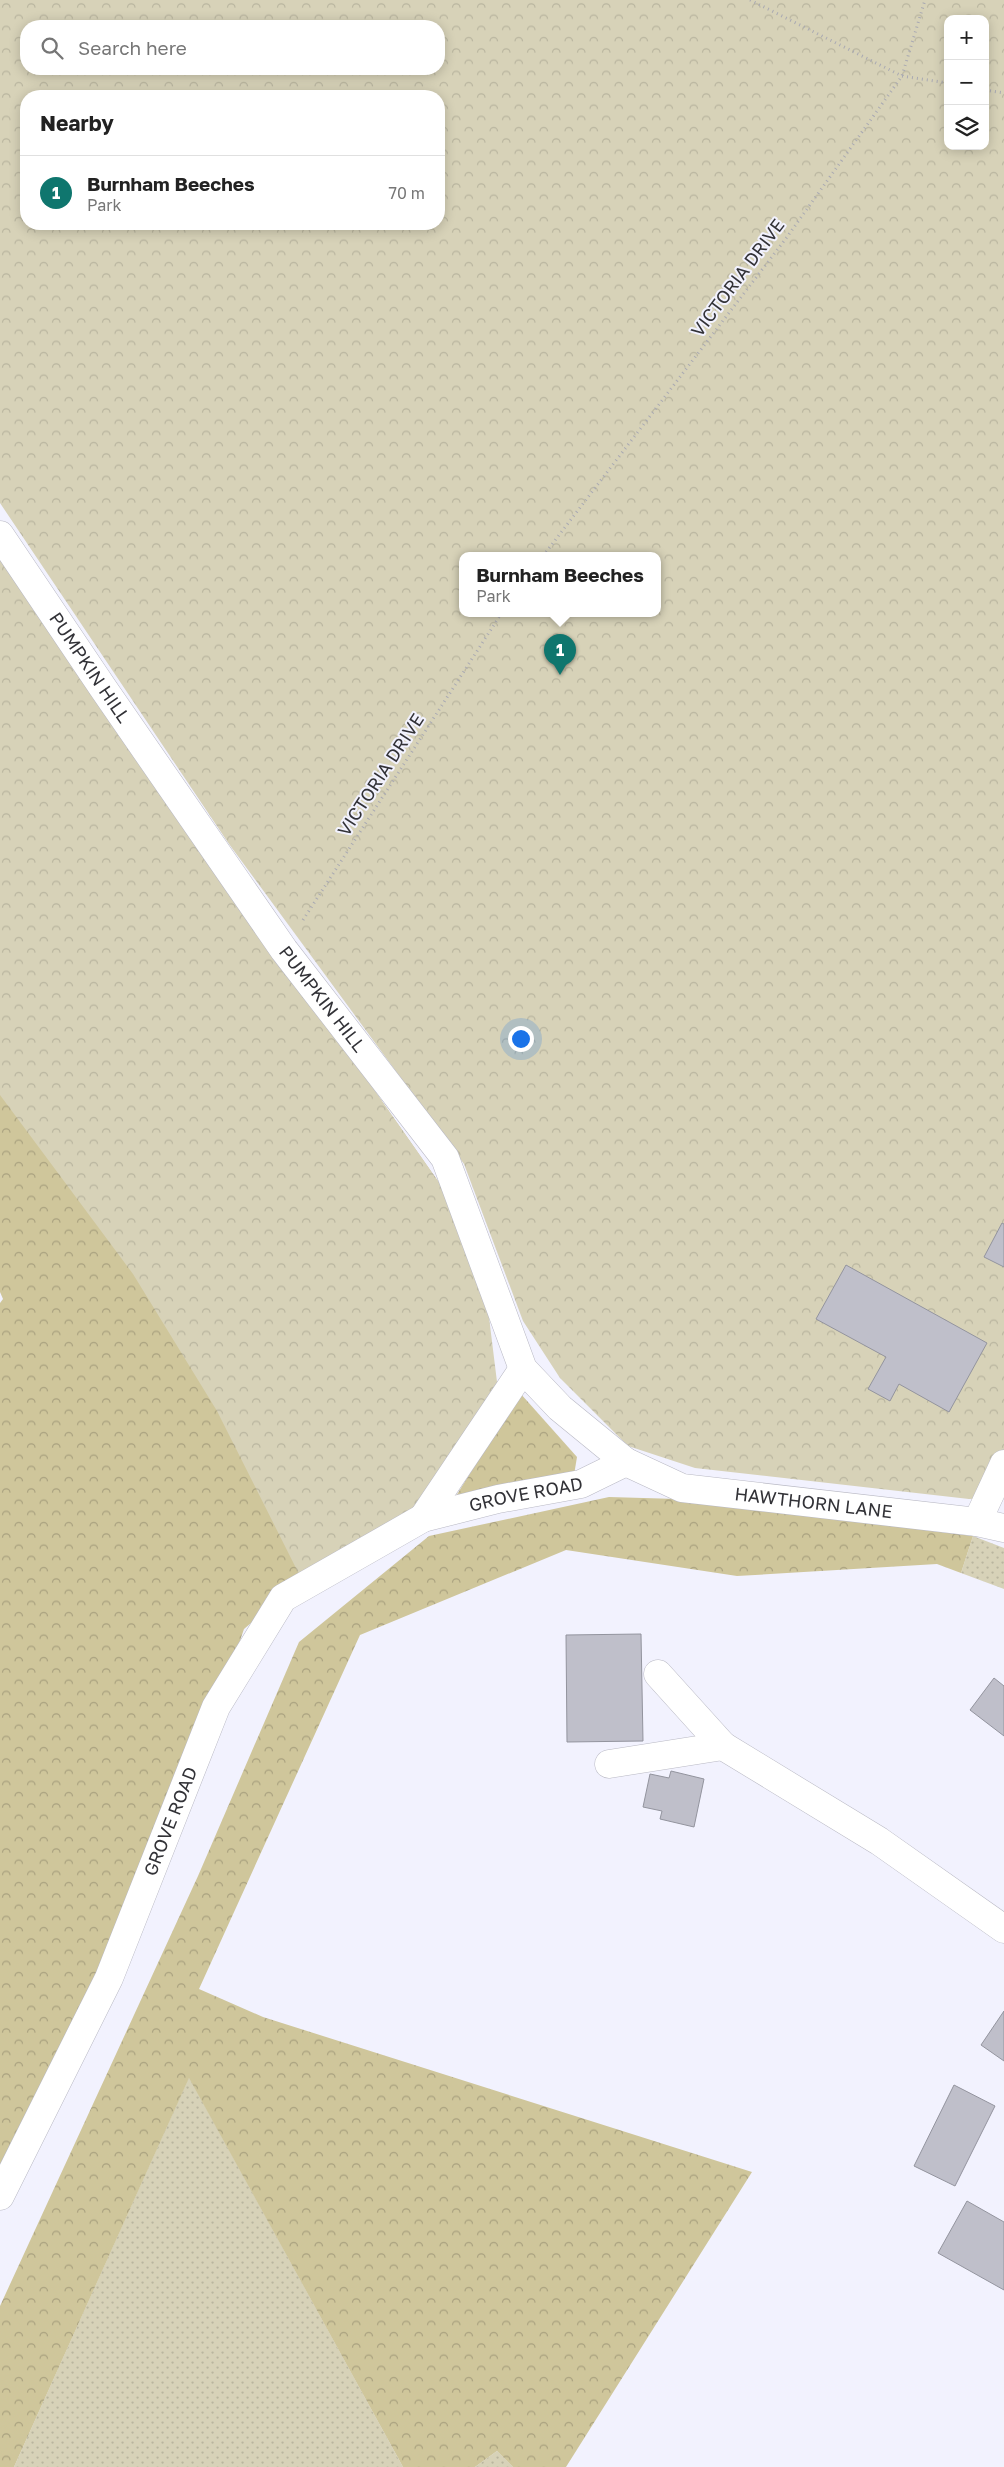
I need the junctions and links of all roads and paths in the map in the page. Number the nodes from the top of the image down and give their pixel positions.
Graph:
1 (750, 0) edge
2 (925, 0) edge
3 (902, 76) junction
4 (944, 82) edge
5 (989, 91) edge
6 (1004, 93) edge
7 (0, 535) edge
8 (546, 552) edge
9 (499, 617) edge
10 (284, 950) junction
11 (523, 1369) junction
12 (626, 1462) junction
13 (1004, 1464) edge
14 (424, 1518) junction
15 (977, 1522) junction
16 (1004, 1528) edge
17 (658, 1674) dead end
18 (723, 1746) junction
19 (609, 1764) dead end
20 (1004, 1928) edge
21 (0, 2196) edge

1 - 3 path
2 - 3 path, VICTORIA DRIVE
3 - 4 path
3 - 8 path, VICTORIA DRIVE
5 - 6 path
7 - 10 street, PUMPKIN HILL
9 - 10 path, VICTORIA DRIVE
10 - 11 street, PUMPKIN HILL
11 - 12 street, PUMPKIN HILL
11 - 14 street, GROVE ROAD
12 - 14 street, GROVE ROAD
12 - 15 street, HAWTHORN LANE
13 - 15 street
14 - 21 street, GROVE ROAD
15 - 16 street, HAWTHORN LANE
17 - 18 street
18 - 19 street
18 - 20 street

